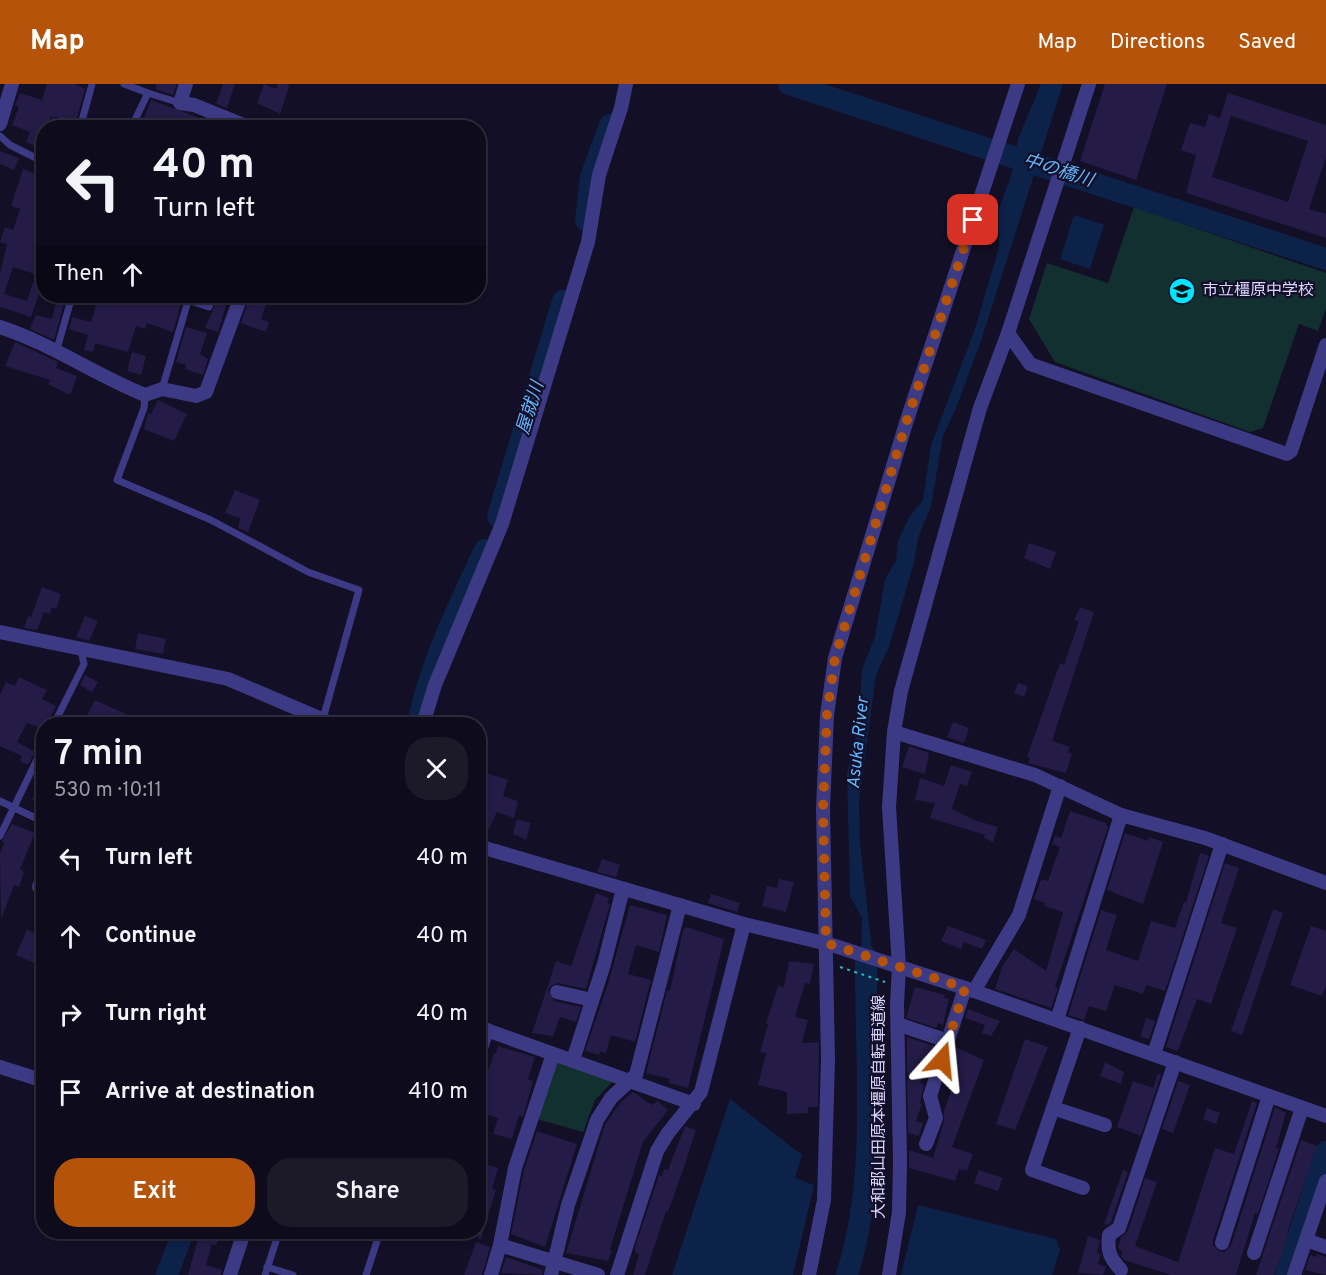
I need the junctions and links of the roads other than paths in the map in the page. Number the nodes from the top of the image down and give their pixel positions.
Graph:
1 (12, 84) edge
2 (92, 84) edge
3 (124, 84) edge
4 (186, 84) edge
5 (626, 84) edge
6 (1018, 84) edge
7 (1089, 84) edge
8 (148, 93) junction
9 (180, 103) junction
10 (82, 120) edge
11 (135, 120) edge
12 (231, 120) edge
13 (0, 124) edge
14 (0, 136) edge
15 (36, 158) edge
16 (70, 303) edge
17 (187, 303) edge
18 (194, 303) edge
19 (211, 303) edge
20 (238, 303) edge
21 (0, 327) edge
22 (1008, 333) junction
23 (1326, 345) edge
24 (57, 349) junction
25 (162, 389) junction
26 (145, 395) junction
27 (0, 632) edge
28 (81, 651) junction
29 (58, 717) edge
30 (315, 717) edge
31 (327, 717) edge
32 (425, 717) edge
33 (894, 732) junction
34 (36, 760) edge
35 (1060, 786) junction
36 (0, 801) edge
37 (12, 807) junction
38 (1121, 815) junction
39 (36, 818) edge
40 (0, 836) edge
41 (1221, 844) junction
42 (486, 848) edge
43 (1326, 883) edge
44 (623, 889) junction
45 (680, 905) junction
46 (744, 924) junction
47 (829, 944) junction
48 (894, 966) junction
49 (969, 989) junction
50 (557, 992) dead end
51 (592, 1000) junction
52 (1058, 1020) junction
53 (903, 1026) dead end
54 (1080, 1028) junction
55 (486, 1029) edge
56 (948, 1041) junction
57 (553, 1054) junction
58 (1154, 1054) junction
59 (573, 1060) junction
60 (1175, 1062) junction
61 (0, 1067) edge
62 (36, 1078) edge
63 (629, 1081) junction
64 (1269, 1096) junction
65 (694, 1104) junction
66 (1302, 1107) junction
67 (1053, 1108) junction
68 (1326, 1116) edge
69 (1105, 1125) dead end
70 (926, 1144) dead end
71 (1326, 1181) edge
72 (1083, 1188) dead end
73 (242, 1239) edge
74 (277, 1239) edge
75 (378, 1239) edge
76 (1306, 1240) junction
77 (1222, 1243) dead end
78 (500, 1245) junction
79 (1326, 1247) edge
80 (1254, 1253) dead end
81 (267, 1267) junction
82 (553, 1268) edge
83 (1120, 1273) edge
84 (230, 1275) edge
85 (265, 1275) edge
86 (293, 1275) edge
87 (366, 1275) edge
88 (491, 1275) edge
89 (598, 1275) edge
90 (617, 1275) edge
91 (808, 1275) edge
92 (888, 1275) edge
93 (1135, 1275) edge
94 (1294, 1275) edge

1 - 13 street
2 - 10 lane
3 - 8 lane
4 - 9 street
5 - 32 street
6 - 47 street
7 - 22 street
8 - 9 lane
8 - 11 lane
9 - 12 street
14 - 15 lane
16 - 24 lane
17 - 25 lane
18 - 19 lane
20 - 25 street
21 - 24 street
22 - 23 street
22 - 33 street, 大和郡山田原本橿原自転車道線
24 - 26 street
25 - 26 street
26 - 31 lane
27 - 28 street
28 - 29 lane
28 - 30 street
33 - 35 street
33 - 48 street, 大和郡山田原本橿原自転車道線
34 - 37 lane
35 - 38 street
35 - 49 street
36 - 37 lane
37 - 39 lane
37 - 40 lane
38 - 41 street
38 - 52 street
41 - 43 street
41 - 58 street
42 - 44 street
44 - 45 street
44 - 51 street
45 - 46 street
45 - 63 street
46 - 47 street
46 - 65 street
47 - 48 street
47 - 91 street
48 - 49 street
48 - 92 street, 大和郡山田原本橿原自転車道線
49 - 52 street
49 - 56 street
50 - 51 street
51 - 59 street
52 - 54 street
53 - 56 street
54 - 58 street
54 - 67 street
55 - 57 street
56 - 70 street
57 - 59 street
57 - 78 street
58 - 60 street
59 - 63 street
60 - 64 street
60 - 83 street
61 - 62 street
63 - 65 street
63 - 82 street
64 - 66 street
64 - 77 street
65 - 90 street
66 - 68 street
66 - 80 street
67 - 69 street
67 - 72 street
71 - 76 street
73 - 84 street
74 - 81 lane
75 - 87 lane
76 - 79 street
76 - 94 street
78 - 82 street
78 - 88 street
81 - 85 lane
81 - 86 lane
82 - 89 street
83 - 93 street

